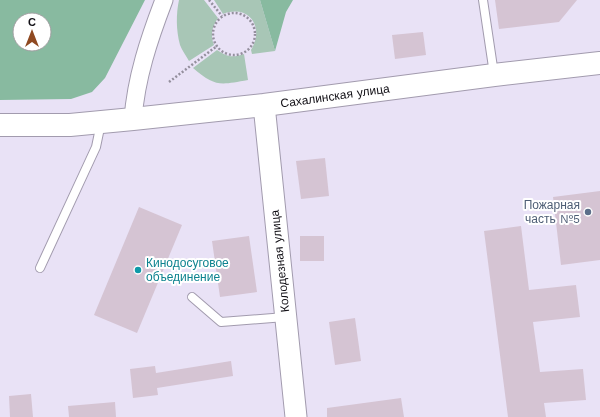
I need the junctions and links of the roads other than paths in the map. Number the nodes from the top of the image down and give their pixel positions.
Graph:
1 (164, 0) edge
2 (483, 0) edge
3 (600, 63) edge
4 (494, 75) junction
5 (264, 105) junction
6 (133, 120) junction
7 (101, 121) junction
8 (0, 124) edge
9 (40, 268) dead end
10 (192, 297) dead end
11 (286, 316) junction
12 (296, 417) edge

1 - 6 street
2 - 4 lane
3 - 4 main road, Сахалинская улица
4 - 5 main road, Сахалинская улица
5 - 6 main road, Сахалинская улица
5 - 11 street, Колодезная улица
6 - 7 main road, Сахалинская улица
7 - 8 main road, Сахалинская улица
7 - 9 lane
10 - 11 lane
11 - 12 street, Колодезная улица

